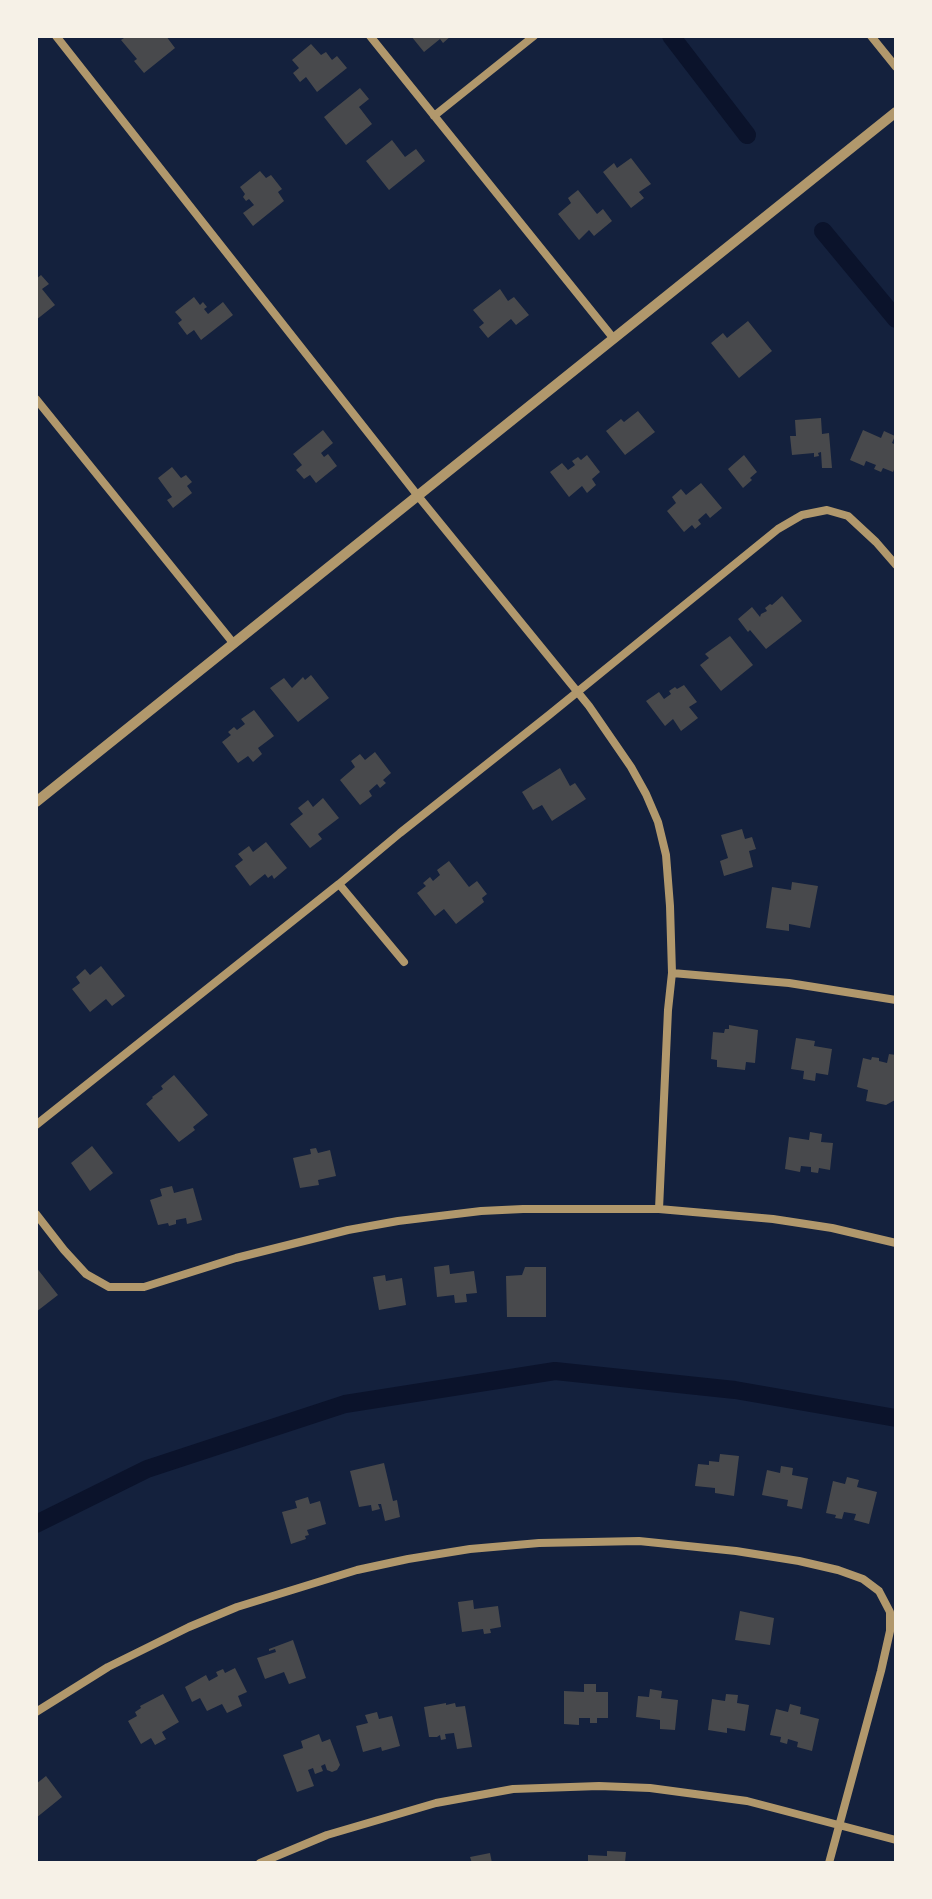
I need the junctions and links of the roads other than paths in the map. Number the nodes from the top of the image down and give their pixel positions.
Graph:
1 (56, 36) edge
2 (370, 36) edge
3 (534, 36) edge
4 (871, 36) edge
5 (896, 67) edge
6 (896, 112) edge
7 (434, 116) junction
8 (614, 339) junction
9 (36, 399) edge
10 (418, 496) junction
11 (896, 565) edge
12 (234, 644) junction
13 (577, 693) junction
14 (37, 799) edge
15 (339, 884) junction
16 (404, 962) dead end
17 (672, 973) junction
18 (896, 1000) edge
19 (36, 1125) edge
20 (659, 1209) junction
21 (36, 1214) edge
22 (896, 1243) edge
23 (36, 1712) edge
24 (840, 1825) junction
25 (896, 1840) edge
26 (260, 1863) edge
27 (829, 1863) edge

1 - 10 street
2 - 7 street
3 - 7 street
4 - 5 street
6 - 8 street
7 - 8 street
8 - 10 street
9 - 12 street
10 - 12 street
10 - 13 street
11 - 13 street
12 - 14 street
13 - 15 street
13 - 17 street
15 - 16 street
15 - 19 street
17 - 18 street
17 - 20 street
20 - 21 street
20 - 22 street
23 - 24 street
24 - 25 street
24 - 26 street
24 - 27 street

